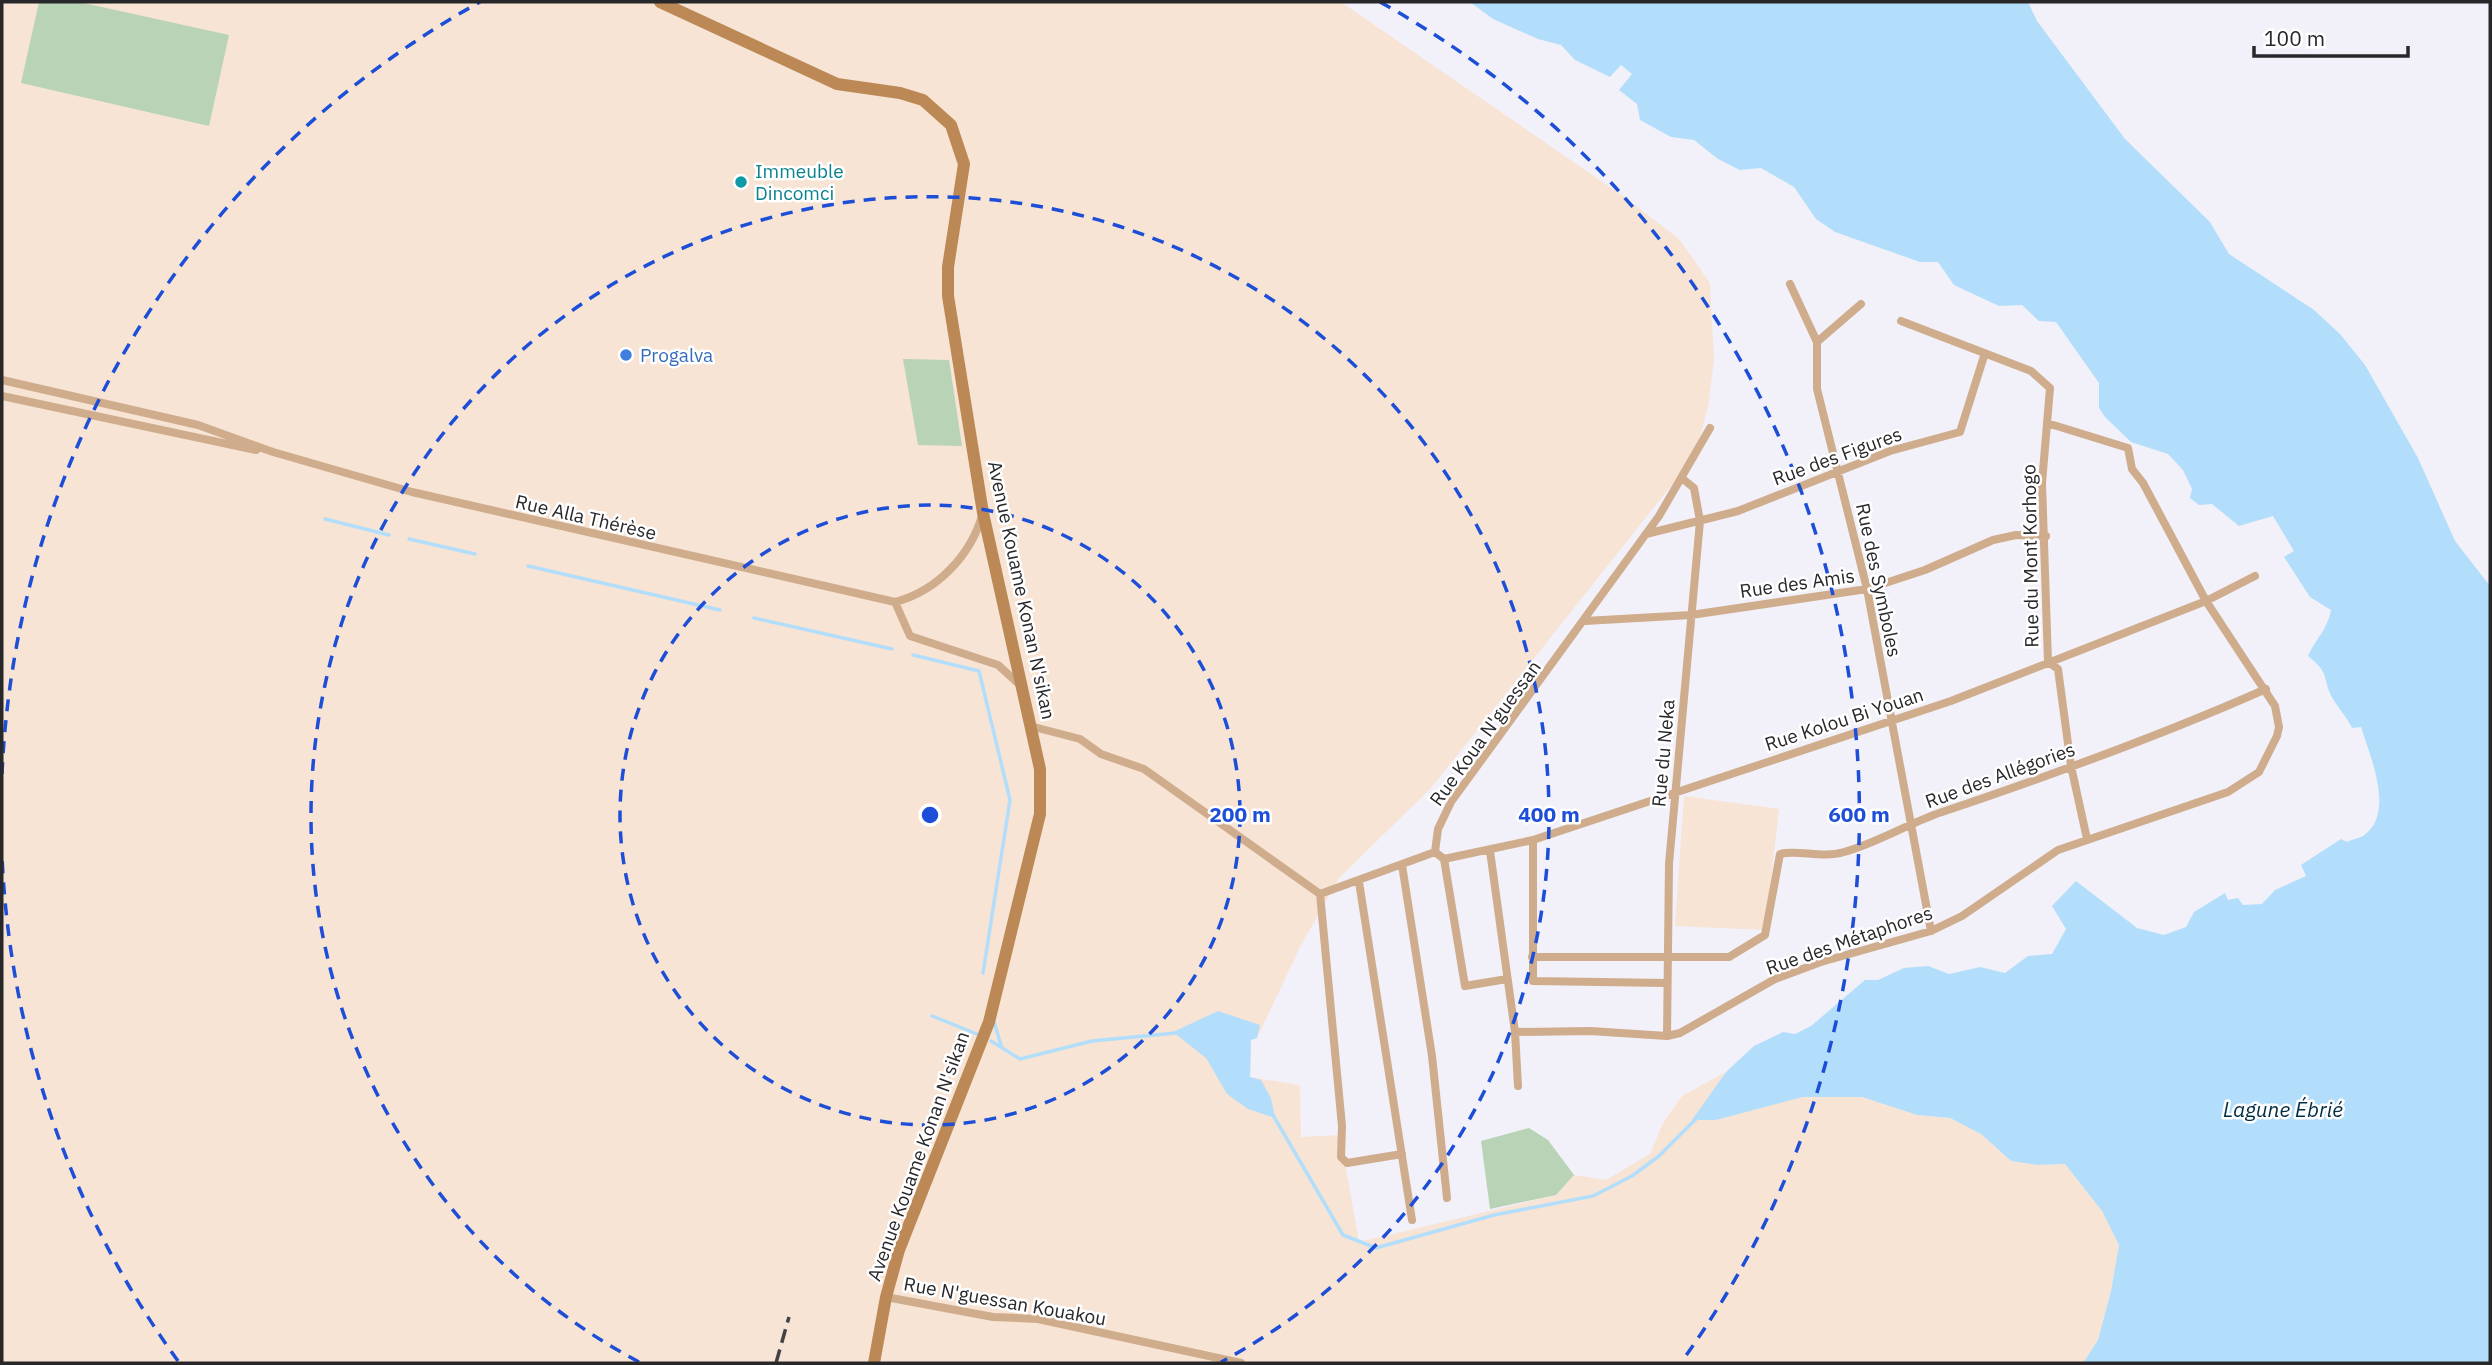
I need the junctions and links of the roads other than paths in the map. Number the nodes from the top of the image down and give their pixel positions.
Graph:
1 (660, 2) edge
2 (1790, 284) dead end
3 (1861, 304) dead end
4 (1900, 321) dead end
5 (1817, 342) junction
6 (1985, 354) junction
7 (2, 380) edge
8 (2, 396) edge
9 (2047, 423) junction
10 (1710, 428) dead end
11 (273, 452) junction
12 (1839, 471) junction
13 (1683, 479) junction
14 (983, 513) junction
15 (1700, 521) junction
16 (1646, 534) junction
17 (2046, 536) junction
18 (2255, 576) dead end
19 (1867, 589) junction
20 (2206, 601) junction
21 (895, 602) junction
22 (1691, 615) junction
23 (1586, 621) junction
24 (2048, 662) junction
25 (1021, 687) junction
26 (2266, 689) junction
27 (1892, 719) junction
28 (1030, 726) junction
29 (2071, 766) junction
30 (1675, 792) junction
31 (1911, 823) junction
32 (2087, 839) junction
33 (1533, 840) junction
34 (1490, 851) junction
35 (1434, 852) junction
36 (1444, 859) junction
37 (1402, 865) junction
38 (1359, 882) junction
39 (1320, 894) junction
40 (1931, 931) junction
41 (1532, 957) junction
42 (1669, 958) junction
43 (1507, 979) junction
44 (1667, 983) junction
45 (1515, 1032) junction
46 (1667, 1036) junction
47 (1518, 1086) dead end
48 (1402, 1154) junction
49 (1447, 1198) dead end
50 (1412, 1220) dead end
51 (886, 1297) junction
52 (874, 1363) edge
53 (1241, 1363) edge

1 - 14 street, Avenue Kouame Konan N'sikan
2 - 5 street, Rue des Symboles
3 - 5 street
4 - 6 street, Rue du Mont Korhogo
5 - 12 street, Rue des Symboles
6 - 9 street, Rue du Mont Korhogo
6 - 12 street, Rue des Figures
7 - 11 street, Rue Alla Thérèse
8 - 11 street, Rue Alla Thérèse
9 - 17 street, Rue du Mont Korhogo
9 - 20 street, Rue des Métaphores
10 - 13 street, Rue Koua N'guessan
11 - 21 street, Rue Alla Thérèse
12 - 15 street, Rue des Figures
12 - 19 street, Rue des Symboles
13 - 15 street, Rue du Neka
13 - 16 street, Rue Koua N'guessan
14 - 21 street
14 - 25 street, Avenue Kouame Konan N'sikan
15 - 16 street, Rue des Figures
15 - 22 street, Rue du Neka
16 - 23 street, Rue Koua N'guessan
17 - 19 street, Rue des Amis
17 - 24 street, Rue du Mont Korhogo
18 - 20 street, Rue Kolou Bi Youan
19 - 22 street, Rue des Amis
19 - 27 street, Rue des Symboles
20 - 24 street, Rue Kolou Bi Youan
20 - 26 street, Rue des Métaphores
21 - 25 street
22 - 23 street, Rue des Amis
22 - 30 street, Rue du Neka
23 - 35 street, Rue Koua N'guessan
24 - 27 street, Rue Kolou Bi Youan
24 - 29 street, Rue du Mont Korhogo
25 - 28 street, Avenue Kouame Konan N'sikan
26 - 29 street, Rue des Allégories
26 - 32 street, Rue des Métaphores
27 - 30 street, Rue Kolou Bi Youan
27 - 31 street, Rue des Symboles
28 - 39 street
28 - 51 street, Avenue Kouame Konan N'sikan
29 - 31 street, Rue des Allégories
29 - 32 street, Rue du Mont Korhogo
30 - 33 street, Rue Kolou Bi Youan
30 - 42 street, Rue du Neka
31 - 40 street, Rue des Symboles
31 - 42 street, Rue des Allégories
32 - 40 street, Rue des Métaphores
33 - 34 street, Rue Kolou Bi Youan
33 - 41 street
34 - 36 street, Rue Kolou Bi Youan
34 - 43 street
35 - 36 street
35 - 37 street
36 - 43 street
37 - 38 street
37 - 49 street
38 - 39 street
38 - 48 street
39 - 48 street
40 - 46 street, Rue des Métaphores
41 - 42 street
41 - 44 street
42 - 44 street, Rue du Neka
43 - 45 street
44 - 46 street, Rue du Neka
45 - 46 street, Rue des Métaphores
45 - 47 street
48 - 50 street
51 - 52 street, Avenue Kouame Konan N'sikan
51 - 53 street, Rue N'guessan Kouakou

